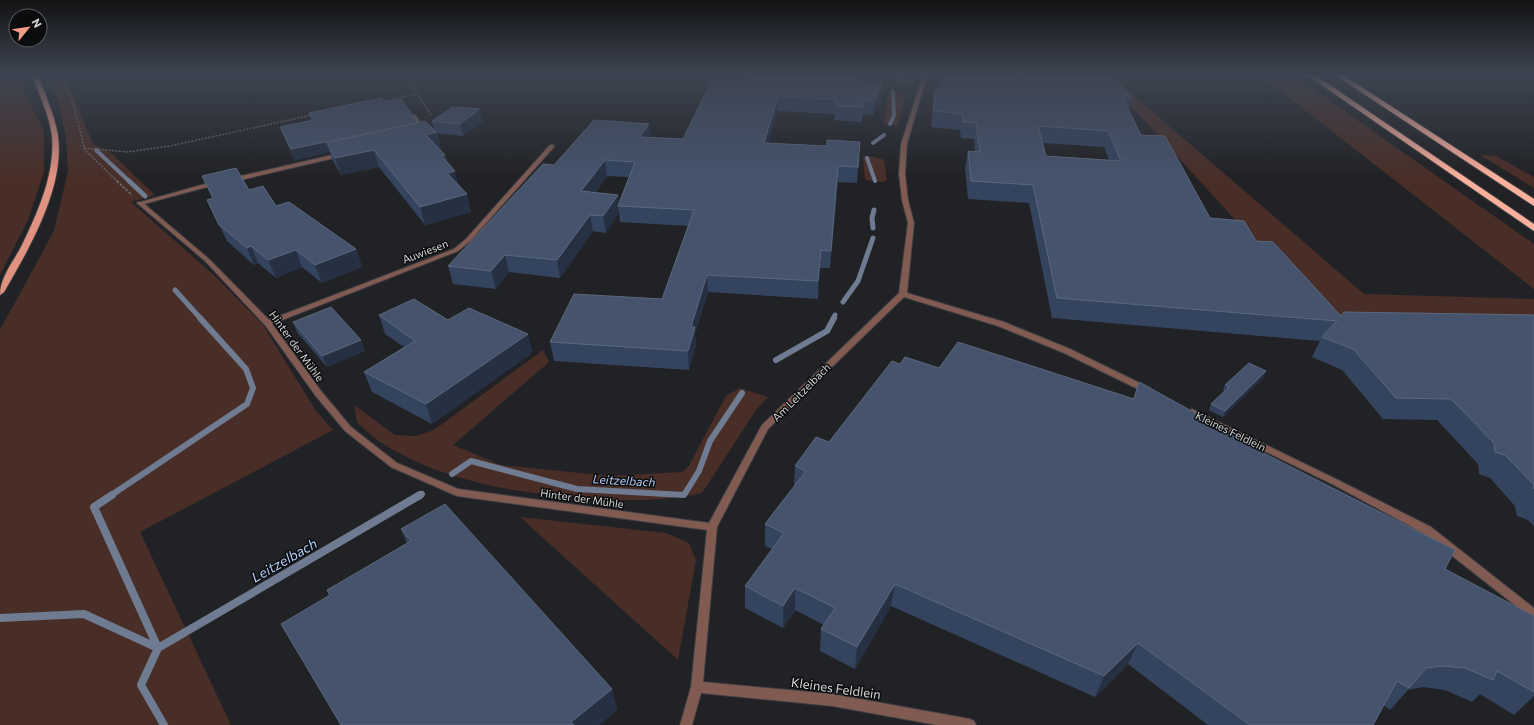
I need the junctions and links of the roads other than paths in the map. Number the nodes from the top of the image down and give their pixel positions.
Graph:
1 (47, 109) edge
2 (915, 109) edge
3 (1360, 109) edge
4 (1390, 109) edge
5 (413, 116) edge
6 (419, 137) edge
7 (552, 146) dead end
8 (349, 153) edge
9 (1534, 203) edge
10 (1534, 228) edge
11 (0, 292) edge
12 (903, 294) junction
13 (268, 323) junction
14 (1156, 394) edge
15 (1184, 408) edge
16 (712, 527) junction
17 (1534, 614) edge
18 (697, 687) junction
19 (686, 725) edge
20 (970, 725) edge

1 - 11 main road
2 - 12 street
3 - 10 highway
4 - 9 highway
5 - 6 street
7 - 13 street, Auwiesen
8 - 13 street, Hinter der Mühle
12 - 14 street
12 - 16 street, Am Leitzelbach
13 - 16 street, Hinter der Mühle
15 - 17 street, Kleines Feldlein
16 - 18 street, Am Leitzelbach
18 - 19 street, Am Leitzelbach
18 - 20 street, Kleines Feldlein

